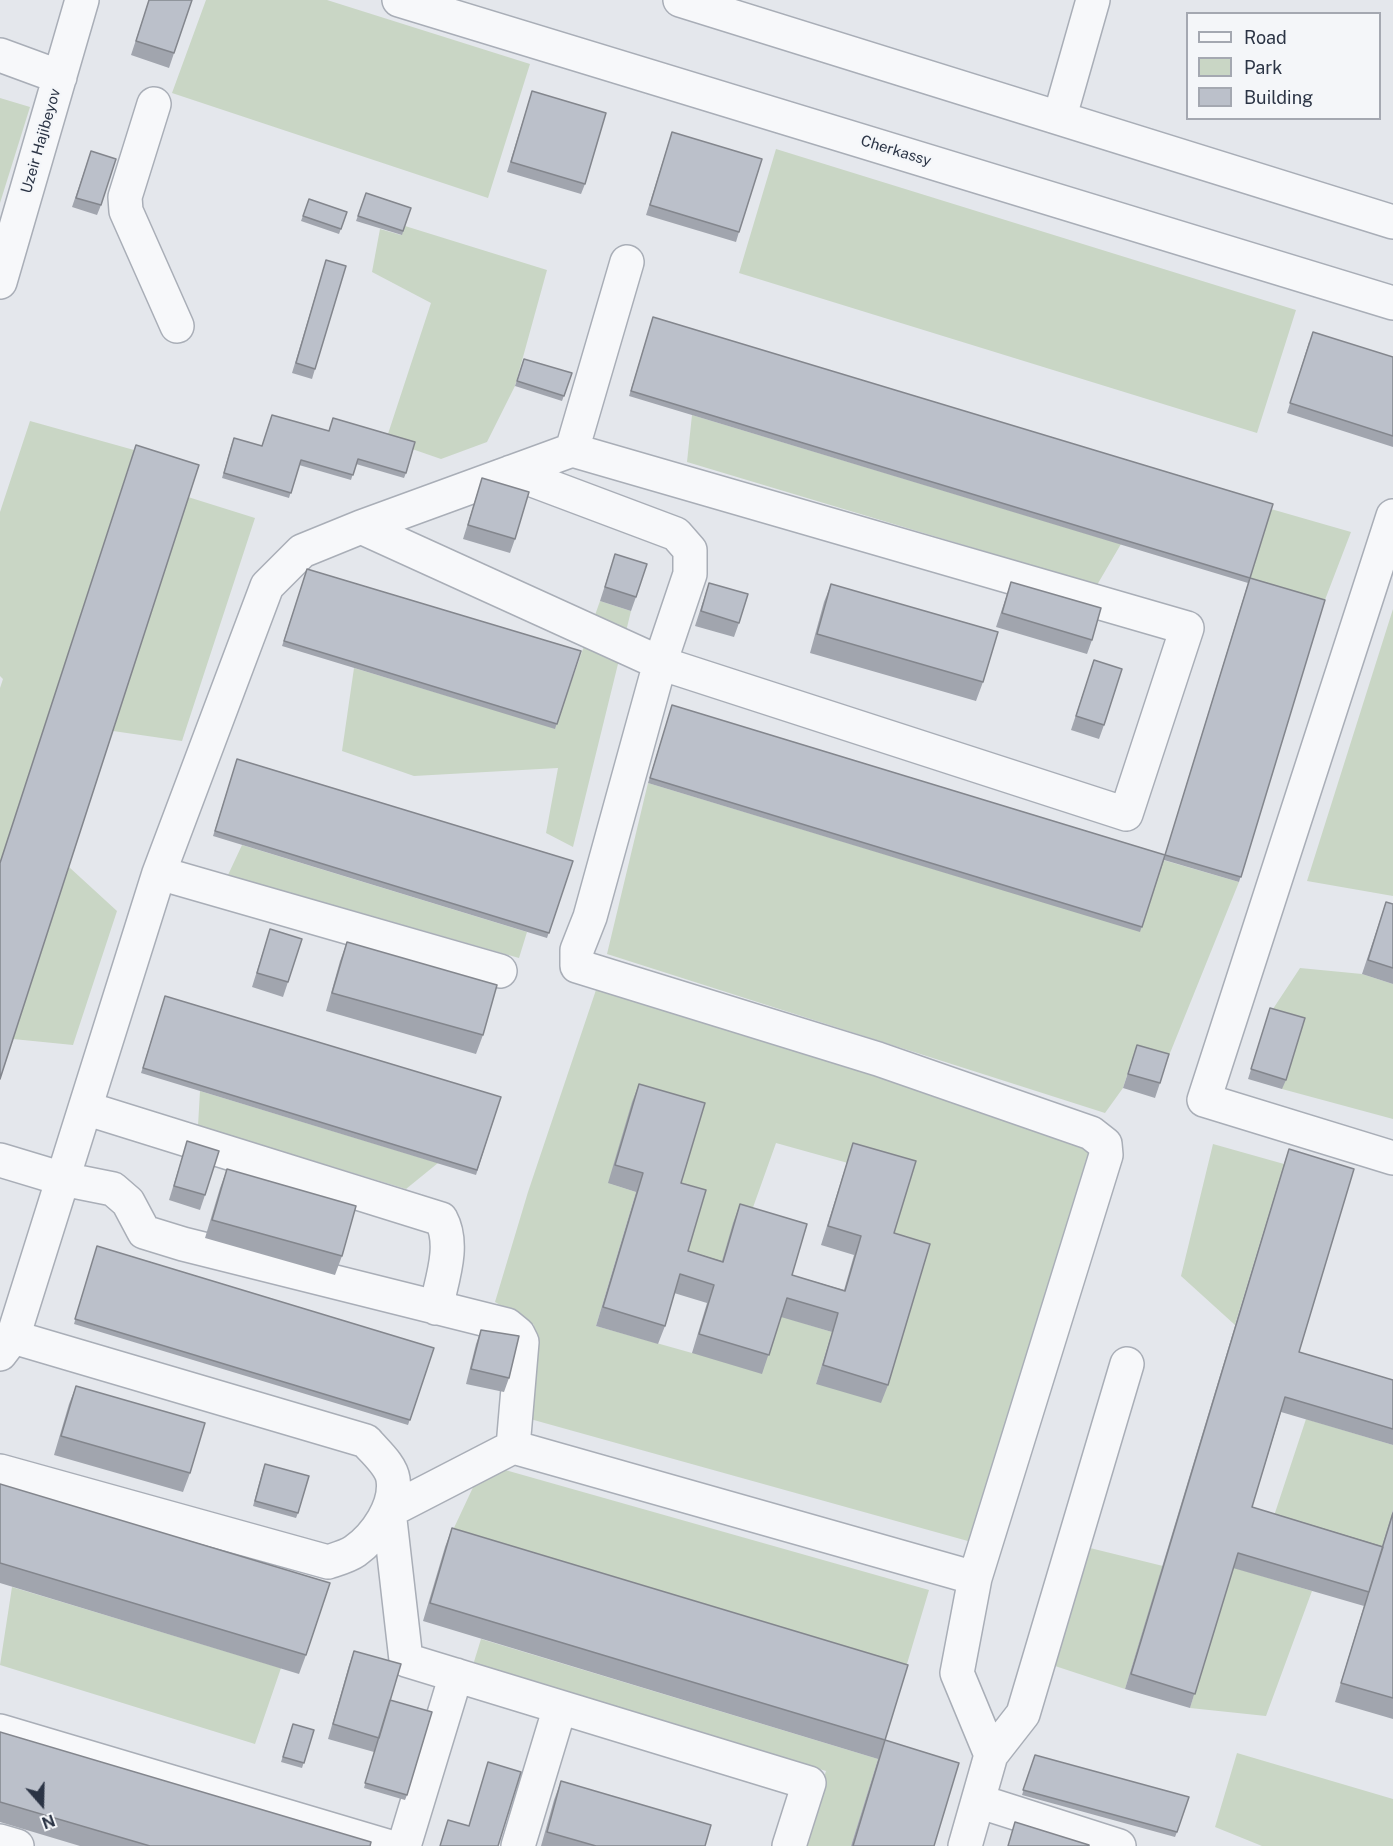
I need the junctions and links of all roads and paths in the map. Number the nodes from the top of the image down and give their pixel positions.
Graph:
1 (82, 0) edge
2 (399, 0) edge
3 (680, 0) edge
4 (1093, 0) edge
5 (0, 55) edge
6 (60, 77) junction
7 (154, 104) dead end
8 (1060, 116) junction
9 (1393, 222) edge
10 (627, 262) dead end
11 (0, 282) edge
12 (1393, 303) edge
13 (177, 326) dead end
14 (572, 450) junction
15 (511, 472) junction
16 (1393, 516) edge
17 (361, 527) junction
18 (660, 663) junction
19 (159, 873) junction
20 (501, 971) dead end
21 (85, 1108) junction
22 (1393, 1158) edge
23 (0, 1160) edge
24 (63, 1179) junction
25 (436, 1308) junction
26 (6, 1345) edge
27 (1127, 1364) dead end
28 (513, 1447) junction
29 (0, 1472) edge
30 (389, 1511) junction
31 (975, 1578) junction
32 (456, 1675) junction
33 (560, 1707) junction
34 (0, 1731) edge
35 (991, 1755) junction
36 (978, 1801) junction
37 (0, 1841) edge
38 (17, 1846) edge
39 (387, 1846) edge
40 (404, 1846) edge
41 (518, 1846) edge
42 (789, 1846) edge
43 (965, 1846) edge
44 (1119, 1846) edge

1 - 6 street, Uzeir Hajibeyov
2 - 12 street, Cherkassy
3 - 8 street
4 - 8 street
5 - 6 street
6 - 11 street, Uzeir Hajibeyov
7 - 13 street
8 - 9 street
10 - 14 street
14 - 15 street
14 - 18 street
15 - 17 street
15 - 18 street
16 - 22 street
17 - 18 street
17 - 19 street
18 - 31 street
19 - 20 street
19 - 21 street
21 - 24 street
21 - 25 street
23 - 24 street
24 - 25 street
24 - 26 street
25 - 28 street
26 - 30 street
27 - 35 street
28 - 30 street
28 - 31 street
29 - 30 street
30 - 32 street
31 - 35 street
32 - 33 street
32 - 40 street
33 - 41 street
33 - 42 street
34 - 39 street
35 - 36 street
36 - 43 street
36 - 44 street
37 - 38 street

